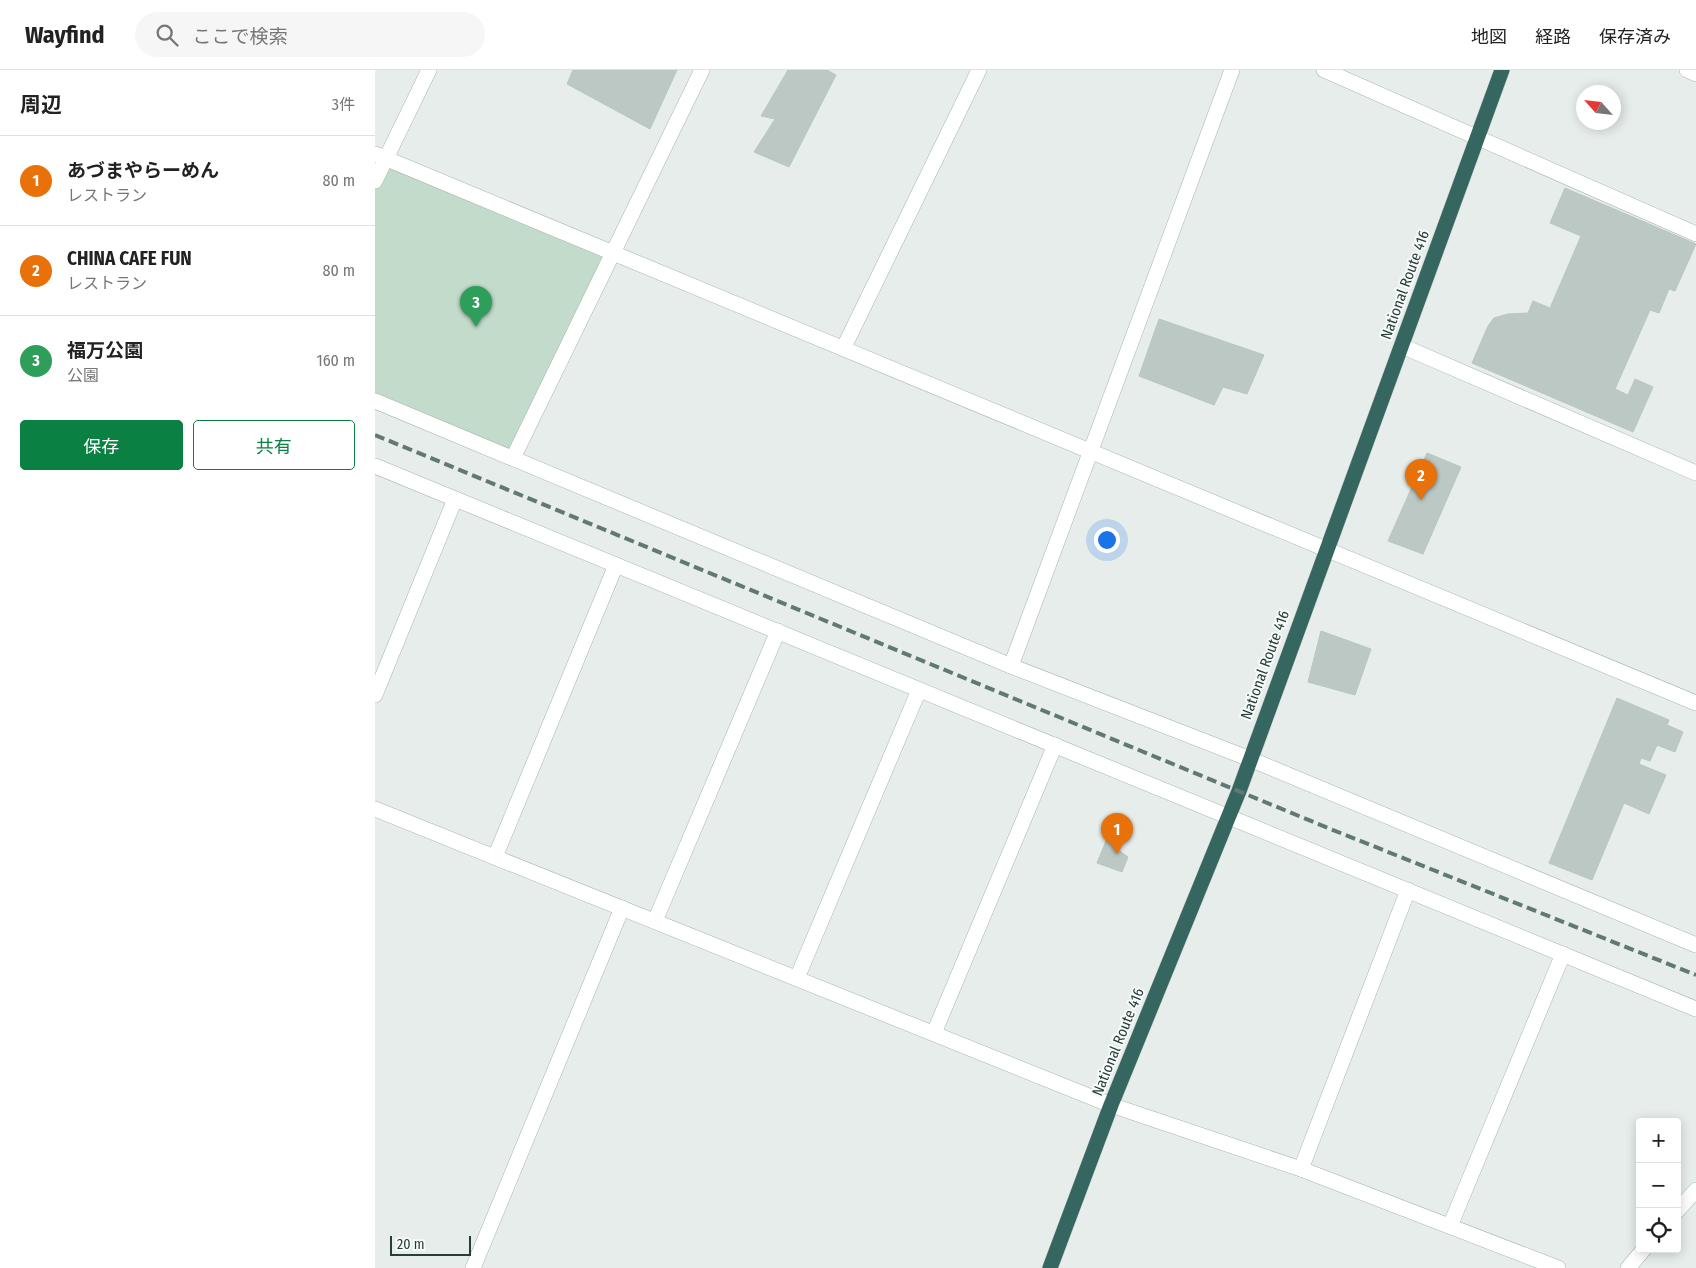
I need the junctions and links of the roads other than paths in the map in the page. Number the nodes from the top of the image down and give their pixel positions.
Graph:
1 (429, 70) edge
2 (702, 70) edge
3 (979, 70) edge
4 (1232, 70) edge
5 (1325, 70) edge
6 (1502, 70) edge
7 (1687, 70) edge
8 (1696, 74) edge
9 (1479, 137) junction
10 (380, 156) edge
11 (375, 181) edge
12 (1696, 234) edge
13 (612, 252) junction
14 (1401, 346) junction
15 (844, 347) junction
16 (375, 401) edge
17 (1091, 452) junction
18 (513, 458) junction
19 (375, 466) edge
20 (1696, 473) edge
21 (455, 499) junction
22 (1327, 549) junction
23 (617, 565) junction
24 (778, 631) junction
25 (1011, 666) junction
26 (919, 690) junction
27 (375, 695) edge
28 (1696, 703) edge
29 (1055, 745) junction
30 (1250, 759) junction
31 (375, 810) edge
32 (1229, 816) junction
33 (495, 857) junction
34 (1408, 890) junction
35 (622, 908) junction
36 (655, 921) junction
37 (1696, 945) edge
38 (1563, 954) junction
39 (797, 978) junction
40 (1696, 1009) edge
41 (933, 1033) junction
42 (1111, 1104) junction
43 (1301, 1169) junction
44 (1696, 1190) edge
45 (1680, 1208) edge
46 (1450, 1226) junction
47 (1640, 1253) edge
48 (473, 1268) edge
49 (1050, 1268) edge
50 (1558, 1268) edge
51 (1627, 1268) edge

1 - 10 street
2 - 13 street
3 - 15 street
4 - 17 street
5 - 9 street
6 - 9 highway, National Route 416
7 - 8 street
9 - 12 street
9 - 14 highway, National Route 416
10 - 11 street
10 - 13 street
13 - 15 street
13 - 18 street
14 - 20 street
14 - 22 highway, National Route 416
15 - 17 street
16 - 18 street
17 - 22 street
17 - 25 street
18 - 25 street
19 - 21 street
21 - 23 street
21 - 27 street
22 - 28 street
22 - 30 highway, National Route 416
23 - 24 street
23 - 33 street
24 - 26 street
24 - 36 street
25 - 30 street
26 - 29 street
26 - 39 street
29 - 32 street
29 - 41 street
30 - 32 highway, National Route 416
30 - 37 street
31 - 33 street
32 - 34 street
32 - 42 highway, National Route 416
33 - 35 street
34 - 38 street
34 - 43 street
35 - 36 street
35 - 48 street
36 - 39 street
38 - 40 street
38 - 46 street
39 - 41 street
41 - 42 street
42 - 43 street
42 - 49 highway, National Route 416
43 - 46 street
44 - 45 street
46 - 50 street
47 - 51 street

